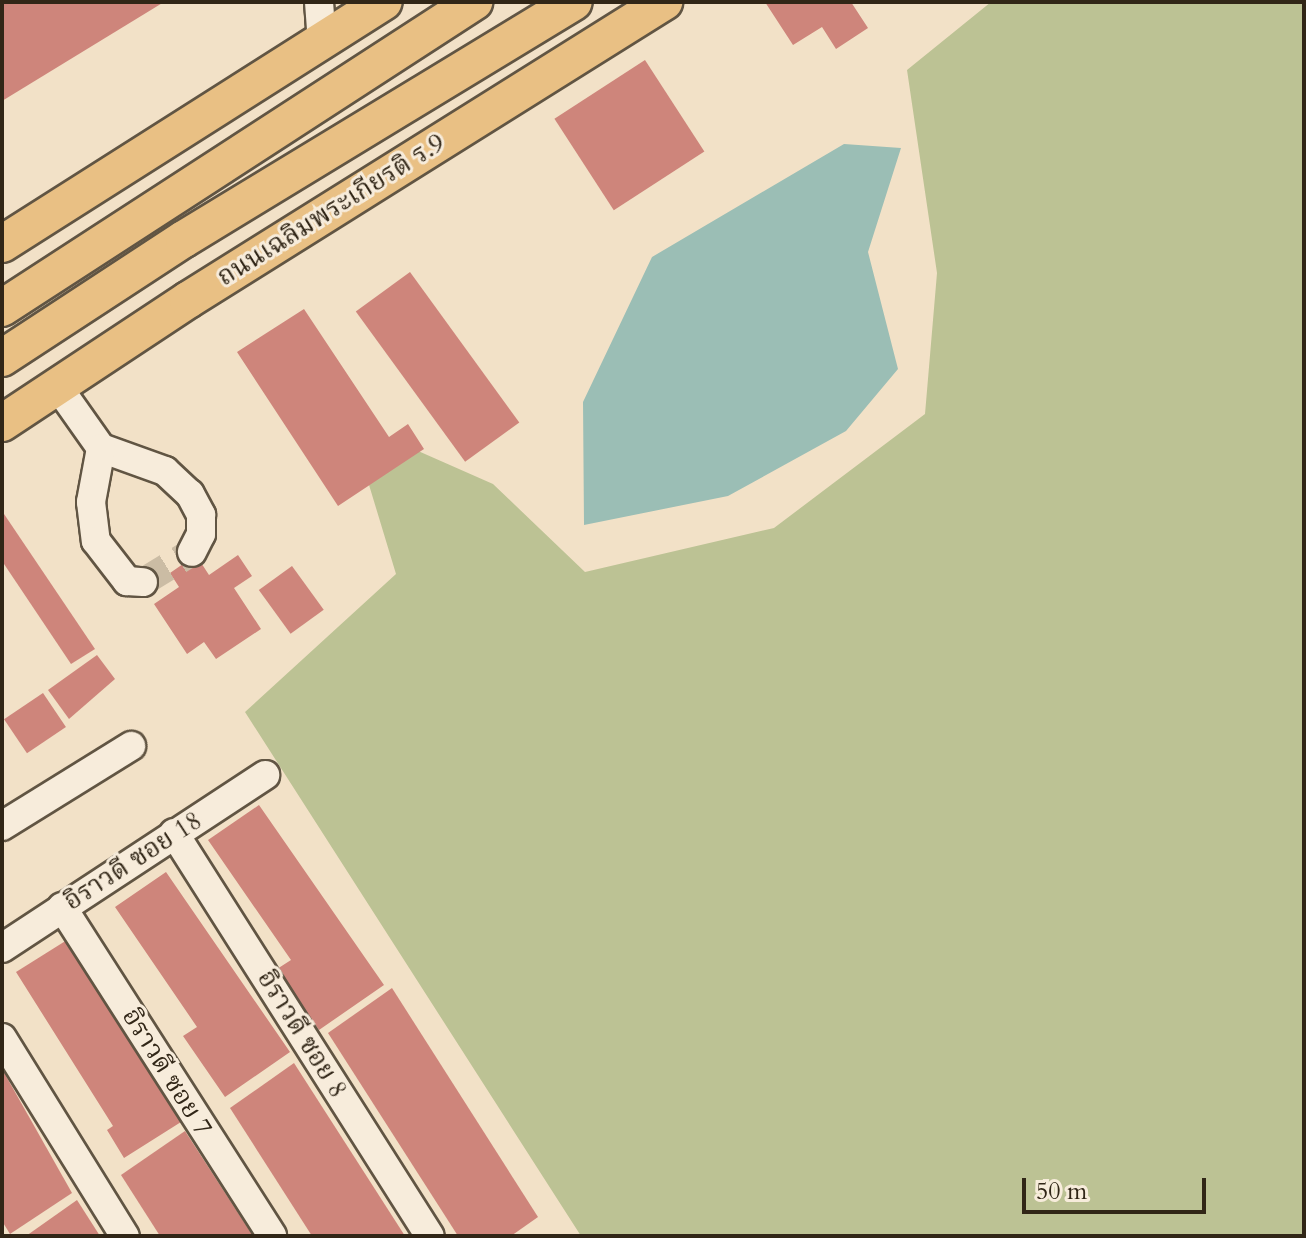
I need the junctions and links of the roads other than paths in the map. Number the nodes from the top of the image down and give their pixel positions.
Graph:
1 (319, 2) edge
2 (384, 2) edge
3 (474, 2) edge
4 (574, 2) edge
5 (664, 2) edge
6 (322, 43) junction
7 (5, 234) edge
8 (2, 308) edge
9 (2, 358) edge
10 (58, 387) junction
11 (2, 423) edge
12 (101, 448) junction
13 (192, 552) dead end
14 (143, 582) dead end
15 (131, 746) dead end
16 (265, 775) dead end
17 (2, 826) edge
18 (174, 833) junction
19 (62, 907) junction
20 (2, 948) edge
21 (2, 1038) edge
22 (125, 1236) edge
23 (272, 1236) edge
24 (430, 1236) edge

1 - 6 street
2 - 6 main road
3 - 8 main road
4 - 9 main road, ถนนเฉลิมพระเกียรติ ร.9
5 - 10 main road, ถนนเฉลิมพระเกียรติ ร.9
6 - 7 main road
10 - 11 main road, ถนนเฉลิมพระเกียรติ ร.9
10 - 12 street
12 - 13 street
12 - 14 street
15 - 17 street
16 - 18 street, อิราวดี ซอย 18
18 - 19 street, อิราวดี ซอย 18
18 - 24 street, อิราวดี ซอย 8
19 - 20 street, อิราวดี ซอย 18
19 - 23 street, อิราวดี ซอย 7
21 - 22 street

